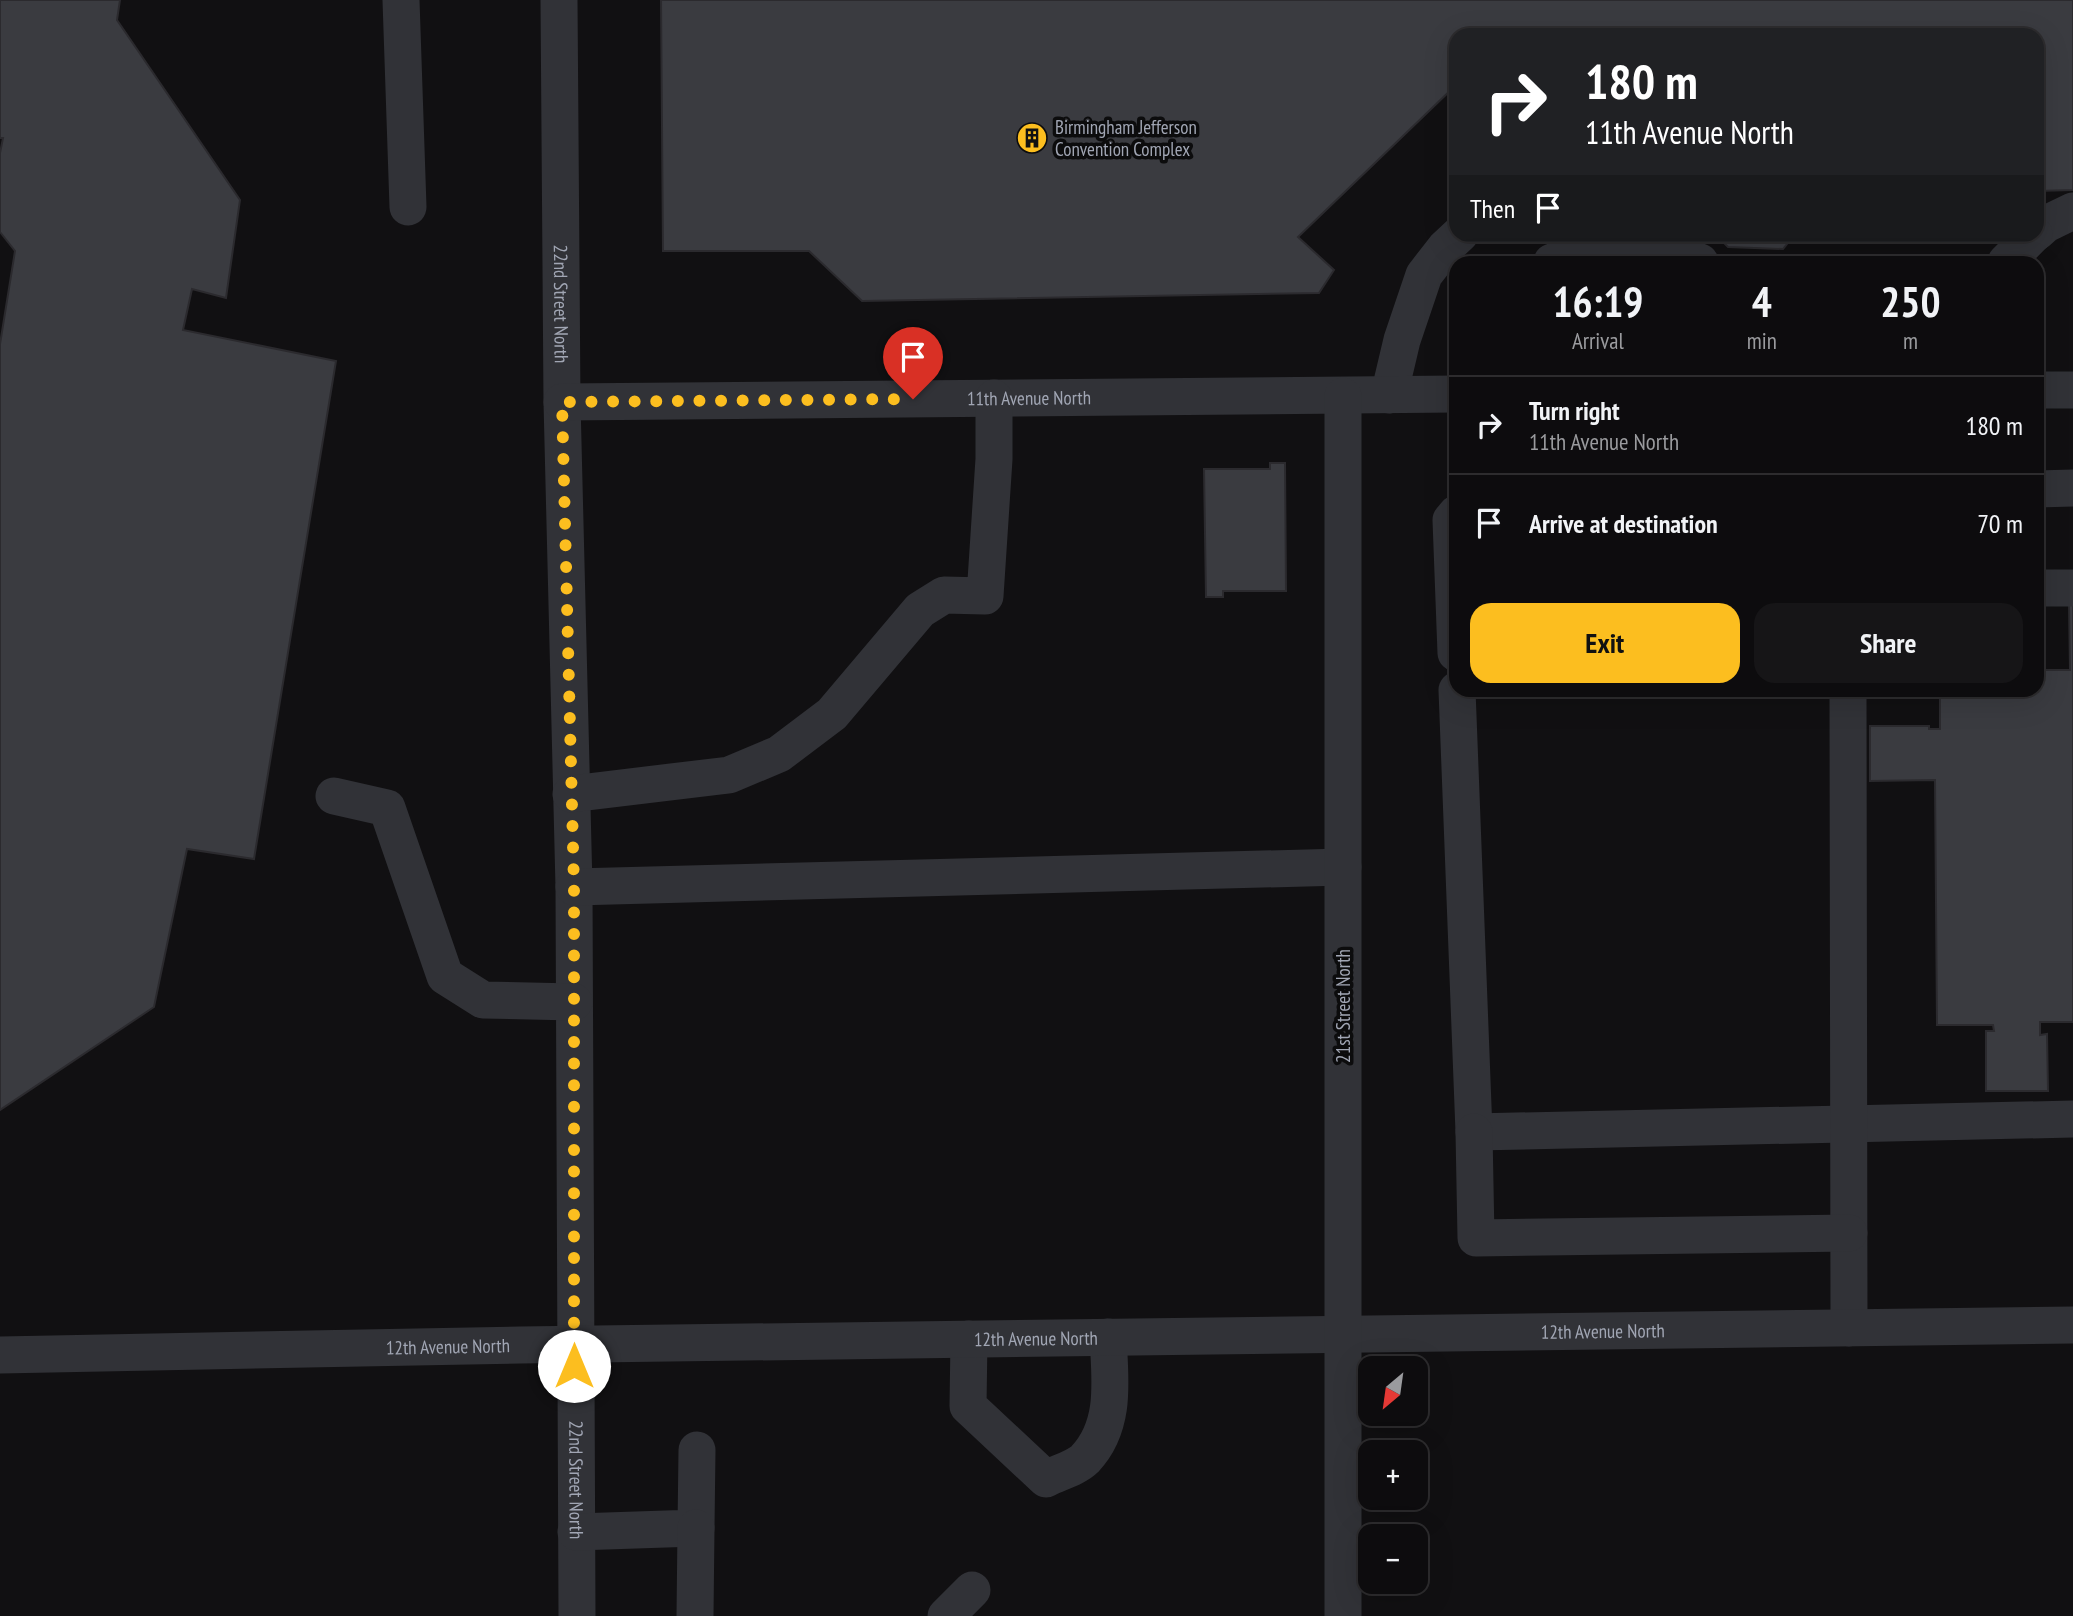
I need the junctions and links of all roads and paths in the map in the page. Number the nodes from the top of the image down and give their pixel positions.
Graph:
1 (401, 0) edge
2 (559, 0) edge
3 (408, 208) dead end
4 (2073, 211) edge
5 (2044, 226) edge
6 (1451, 242) edge
7 (2026, 242) edge
8 (1570, 256) edge
9 (1680, 256) edge
10 (2012, 256) edge
11 (2044, 390) edge
12 (2073, 390) edge
13 (1449, 394) edge
14 (1389, 395) junction
15 (1343, 396) junction
16 (994, 398) junction
17 (562, 402) junction
18 (2073, 488) edge
19 (2044, 489) edge
20 (2044, 588) edge
21 (2073, 588) edge
22 (1457, 697) edge
23 (1848, 697) edge
24 (571, 794) junction
25 (334, 796) dead end
26 (1343, 867) junction
27 (574, 887) junction
28 (574, 1002) junction
29 (2073, 1119) edge
30 (1849, 1124) junction
31 (1474, 1132) junction
32 (1849, 1233) junction
33 (2073, 1325) edge
34 (1849, 1328) junction
35 (1342, 1334) junction
36 (1108, 1337) junction
37 (969, 1339) junction
38 (574, 1344) junction
39 (0, 1355) edge
40 (697, 1450) dead end
41 (696, 1528) junction
42 (576, 1532) junction
43 (972, 1590) dead end
44 (576, 1616) edge
45 (695, 1616) edge
46 (946, 1616) edge
47 (1343, 1616) edge

1 - 3 street
2 - 17 street, 22nd Street North
4 - 5 street
6 - 14 street
7 - 10 street
8 - 9 street
11 - 12 street
13 - 14 street, 11th Avenue North
14 - 15 street, 11th Avenue North
15 - 16 street, 11th Avenue North
15 - 26 street, 21st Street North
16 - 17 street, 11th Avenue North
16 - 24 street
17 - 24 street, 22nd Street North
18 - 19 street
20 - 21 street
22 - 31 street
23 - 30 street
24 - 27 street, 22nd Street North
25 - 28 street
26 - 27 street
26 - 35 street, 21st Street North
27 - 28 street, 22nd Street North
28 - 38 street, 22nd Street North
29 - 30 street
30 - 31 street
30 - 32 street
31 - 32 street
32 - 34 street
33 - 34 street, 12th Avenue North
34 - 35 street, 12th Avenue North
35 - 36 street, 12th Avenue North
35 - 47 street, 21st Street North
36 - 37 street, 12th Avenue North
36 - 37 street
37 - 38 street, 12th Avenue North
38 - 39 street, 12th Avenue North
38 - 42 street, 22nd Street North
40 - 41 street
41 - 42 street
41 - 45 street
42 - 44 street, 22nd Street North
43 - 46 street

